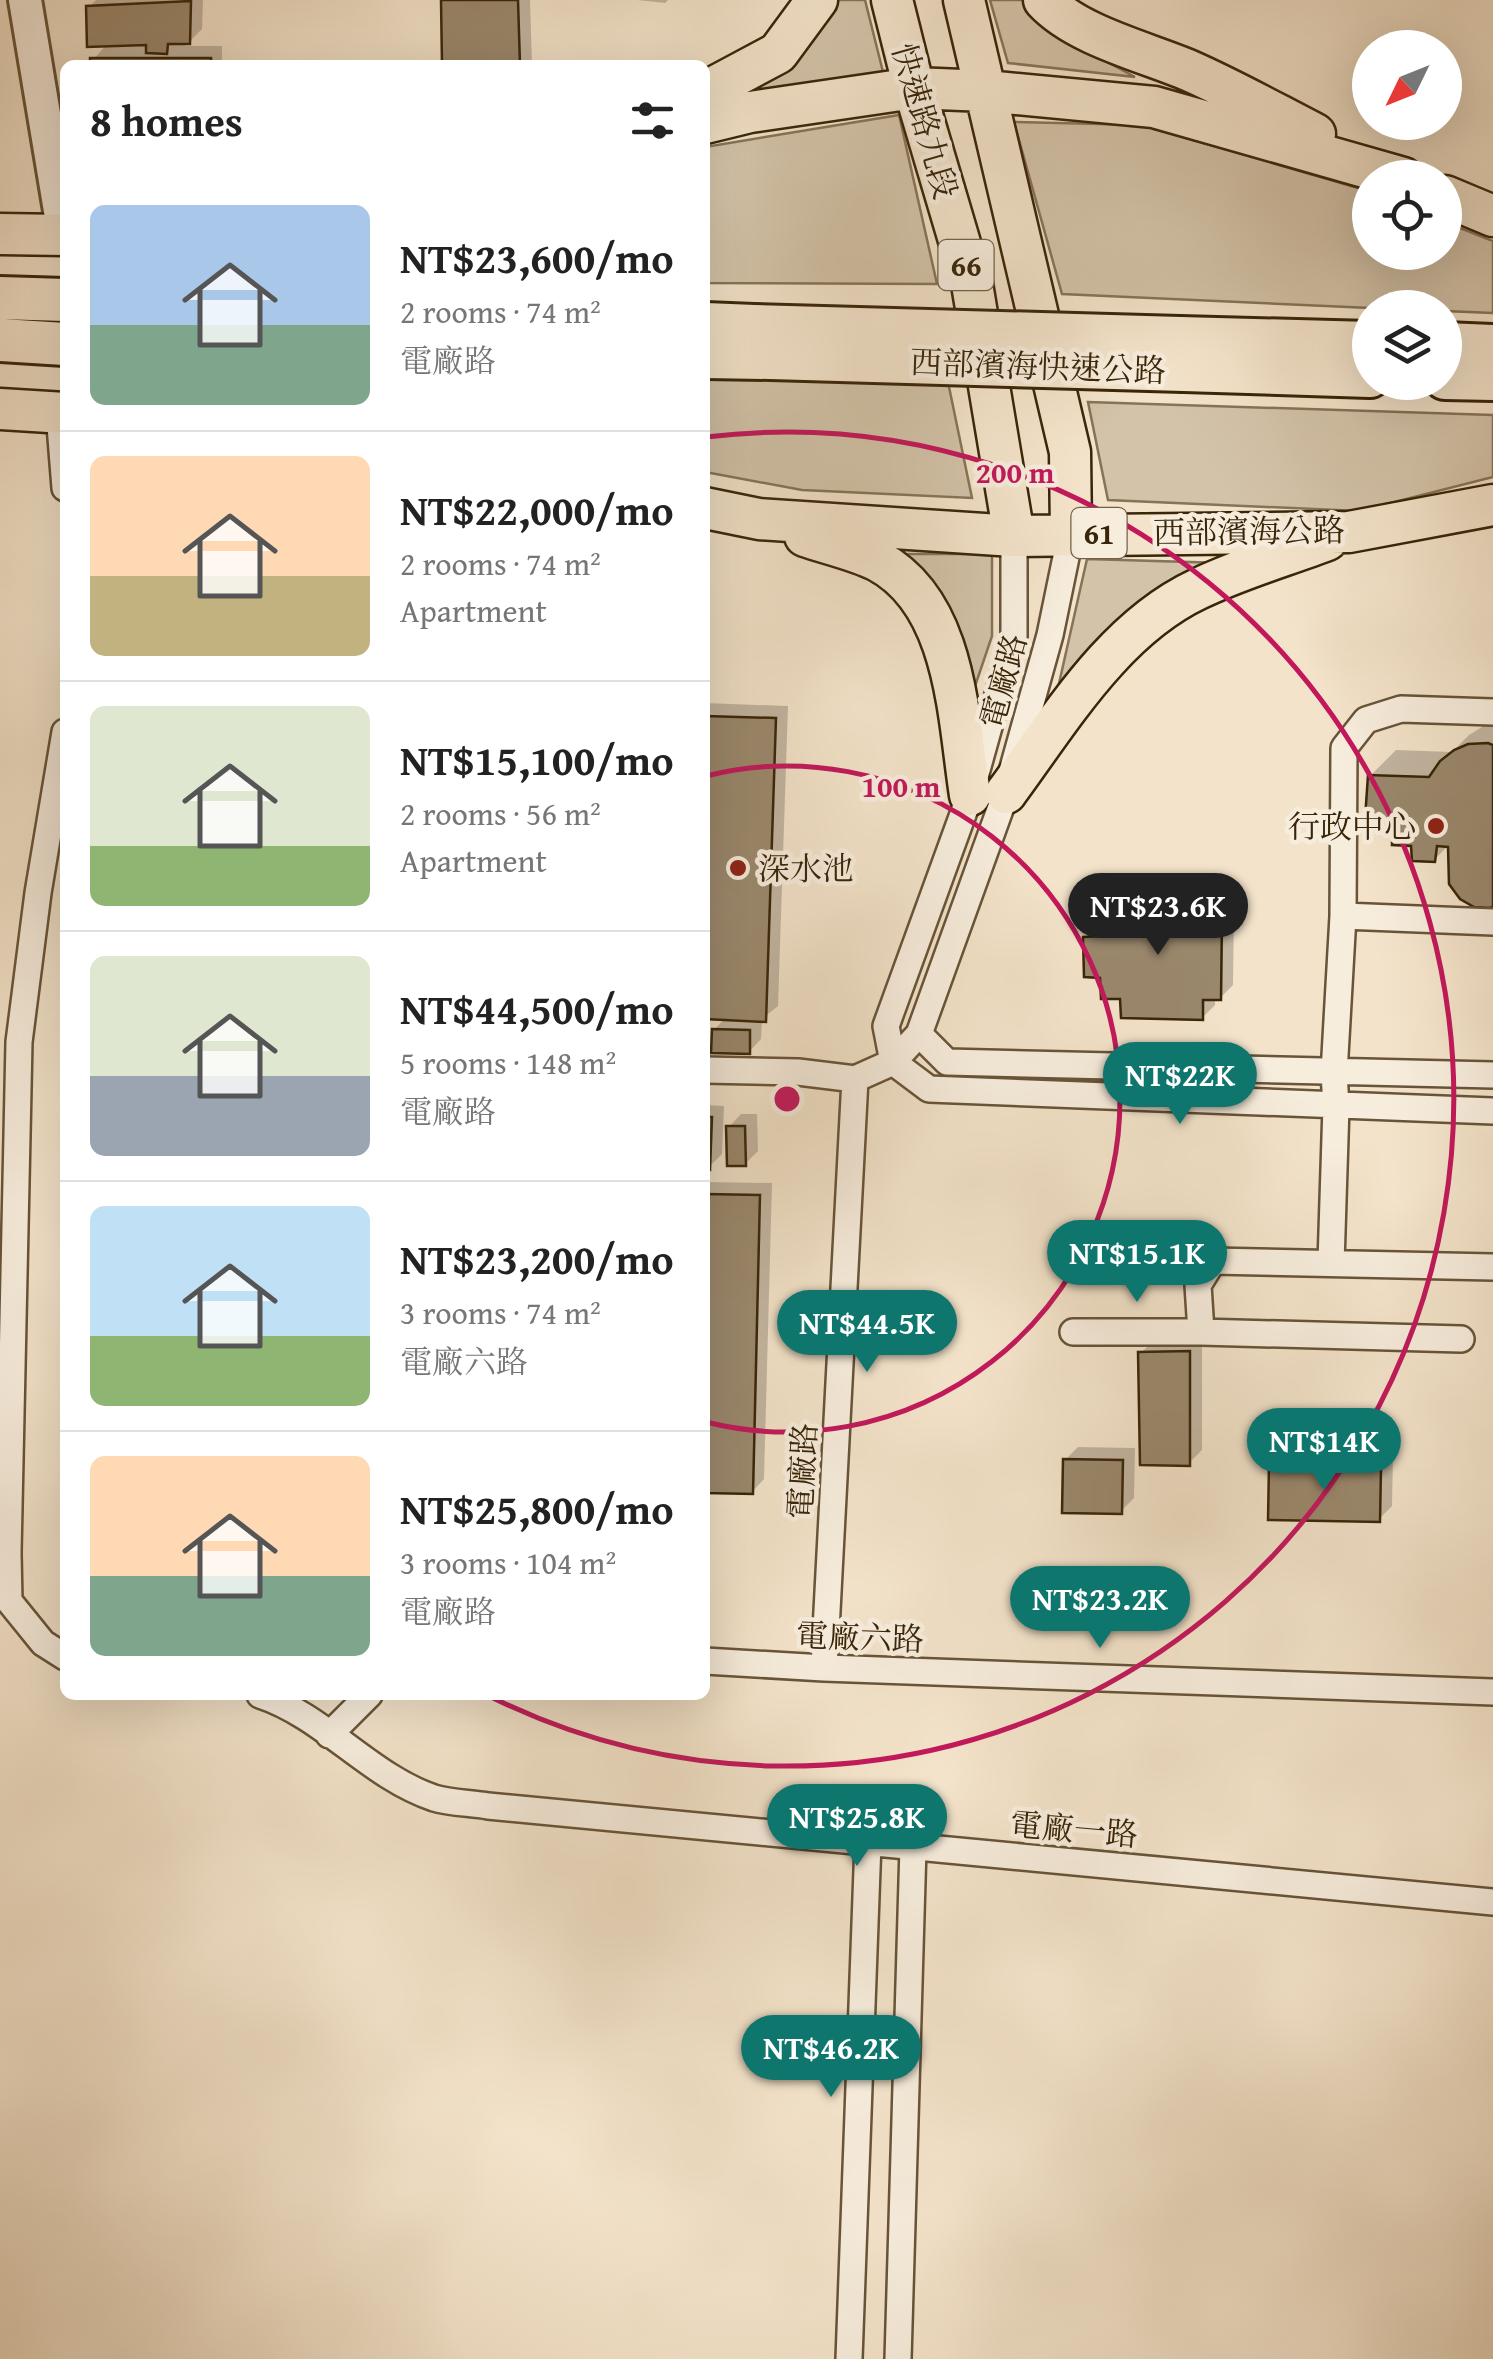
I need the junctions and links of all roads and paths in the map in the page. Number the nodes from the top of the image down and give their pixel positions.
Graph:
1 (25, 0) edge
2 (816, 0) edge
3 (892, 0) edge
4 (964, 0) edge
5 (1044, 0) edge
6 (914, 88) junction
7 (710, 89) edge
8 (986, 91) junction
9 (710, 122) edge
10 (1367, 160) edge
11 (1352, 163) edge
12 (1462, 203) edge
13 (60, 211) edge
14 (1493, 216) edge
15 (0, 234) edge
16 (60, 235) edge
17 (0, 298) edge
18 (60, 300) edge
19 (710, 326) edge
20 (0, 340) edge
21 (763, 342) junction
22 (60, 344) edge
23 (1352, 344) edge
24 (1462, 345) edge
25 (1493, 346) edge
26 (1182, 354) junction
27 (710, 356) edge
28 (1352, 374) edge
29 (1462, 378) edge
30 (1493, 379) edge
31 (0, 409) edge
32 (60, 413) edge
33 (1493, 505) edge
34 (710, 509) edge
35 (759, 520) junction
36 (1349, 532) junction
37 (1070, 533) junction
38 (1014, 536) junction
39 (1493, 712) edge
40 (60, 762) edge
41 (988, 794) junction
42 (1343, 916) junction
43 (1493, 922) edge
44 (919, 1034) junction
45 (894, 1062) junction
46 (710, 1070) edge
47 (1334, 1073) junction
48 (1493, 1075) edge
49 (855, 1079) junction
50 (1336, 1106) junction
51 (1493, 1111) edge
52 (1331, 1264) junction
53 (1493, 1267) edge
54 (1072, 1332) dead end
55 (1201, 1332) junction
56 (1460, 1339) dead end
57 (60, 1653) edge
58 (710, 1661) edge
59 (824, 1668) junction
60 (1493, 1692) edge
61 (274, 1700) edge
62 (364, 1700) edge
63 (330, 1735) junction
64 (868, 1842) junction
65 (913, 1847) junction
66 (1493, 1902) edge
67 (849, 2359) edge
68 (898, 2359) edge

1 - 13 street
2 - 7 main road
3 - 6 main road, 快速路九段 / 66
4 - 8 main road, 快速路九段 / 66
5 - 10 main road
6 - 8 main road
6 - 9 main road
6 - 38 main road, 快速路九段 / 66
8 - 11 main road
8 - 37 main road, 快速路九段 / 66
12 - 14 main road
15 - 16 main road
17 - 18 highway
19 - 21 highway, 西部濱海快速公路
20 - 22 highway
21 - 26 highway, 西部濱海快速公路, bridge
21 - 27 highway, 西部濱海快速公路
23 - 26 highway, 西部濱海快速公路
24 - 25 highway
26 - 28 highway, 西部濱海快速公路
29 - 30 highway
31 - 32 main road
33 - 36 main road, 西部濱海公路 / 61
34 - 35 main road, 西部濱海公路 / 61
35 - 38 main road, 西部濱海公路 / 61
35 - 41 main road
36 - 37 main road, 西部濱海公路 / 61
36 - 41 main road
37 - 38 main road, 西部濱海公路 / 61
37 - 41 street, 電廠路
38 - 41 street, 電廠路
39 - 42 street
40 - 57 street
41 - 44 street, 電廠路
41 - 45 street, 電廠路
42 - 43 street
42 - 47 street
44 - 45 street, 電廠路
44 - 47 street
45 - 49 street, 電廠路
45 - 50 street
46 - 49 street
47 - 48 street
47 - 50 street
49 - 59 street, 電廠路
50 - 51 street
50 - 52 street
52 - 53 street
52 - 55 street
54 - 55 street
55 - 56 street
58 - 59 street, 電廠六路
59 - 60 street, 電廠六路
61 - 63 street, 電廠一路
62 - 63 street
63 - 64 street, 電廠一路
64 - 65 street, 電廠一路
64 - 67 street
65 - 66 street, 電廠一路
65 - 68 street

